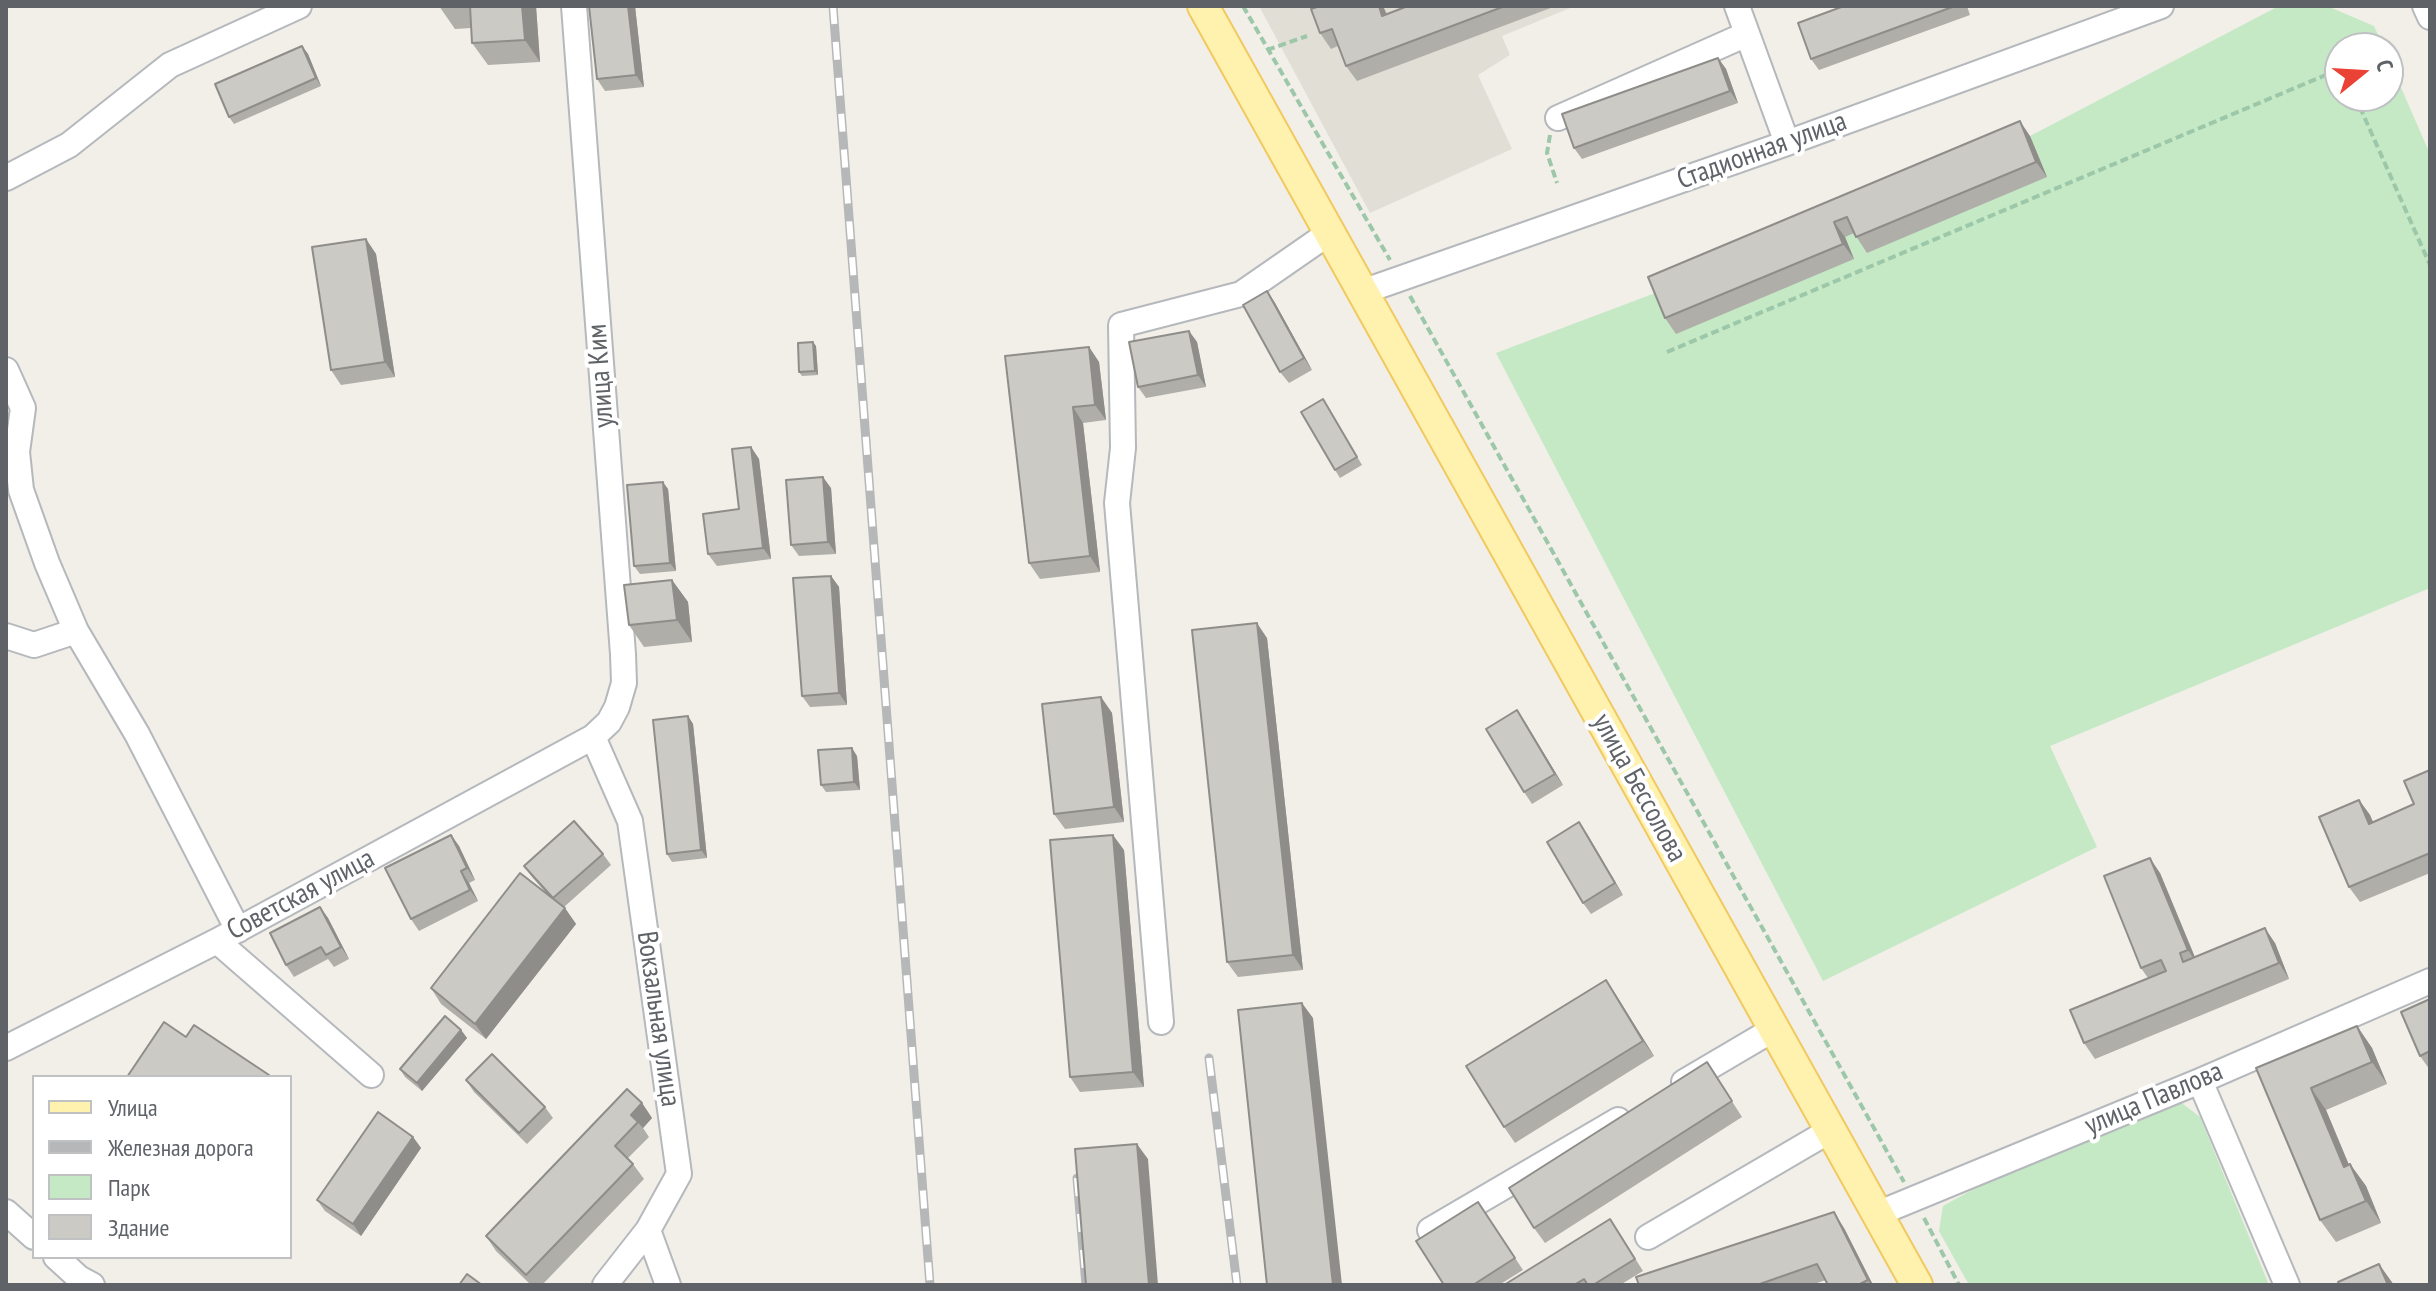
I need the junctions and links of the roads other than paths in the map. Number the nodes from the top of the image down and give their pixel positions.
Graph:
1 (299, 6) edge
2 (574, 6) edge
3 (1203, 6) edge
4 (1737, 6) edge
5 (2161, 6) edge
6 (2425, 6) edge
7 (2430, 17) edge
8 (1747, 34) junction
9 (1558, 118) road end
10 (1787, 143) junction
11 (6, 178) edge
12 (1329, 233) junction
13 (1362, 292) junction
14 (6, 370) edge
15 (76, 631) junction
16 (6, 636) edge
17 (593, 737) junction
18 (227, 935) junction
19 (2430, 981) edge
20 (1161, 1022) dead end
21 (1774, 1029) junction
22 (6, 1048) edge
23 (371, 1075) dead end
24 (2200, 1081) junction
25 (1664, 1094) edge
26 (1636, 1110) edge
27 (1831, 1130) junction
28 (6, 1212) edge
29 (1877, 1214) junction
30 (648, 1230) junction
31 (1430, 1230) edge
32 (32, 1235) edge
33 (1648, 1237) dead end
34 (58, 1259) edge
35 (92, 1285) edge
36 (605, 1285) edge
37 (668, 1285) edge
38 (1917, 1285) edge
39 (2287, 1285) edge

1 - 11 street
2 - 17 street, улица Ким
3 - 12 main road, улица Бессолова
4 - 8 street
5 - 10 street, Стадионная улица
6 - 7 street
8 - 9 street
8 - 10 street
10 - 13 street, Стадионная улица
12 - 13 main road, улица Бессолова
12 - 20 street
13 - 21 main road, улица Бессолова
14 - 15 street
15 - 16 street
15 - 18 street
17 - 18 street, Советская улица
17 - 30 street, Вокзальная улица
18 - 22 street, Советская улица
18 - 23 street
19 - 24 street, улица Павлова
21 - 25 street
21 - 27 main road, улица Бессолова
24 - 29 street, улица Павлова
24 - 39 street
26 - 31 street
27 - 29 main road, улица Бессолова
27 - 33 street
28 - 32 street
29 - 38 main road, улица Бессолова
30 - 36 street, Вокзальная улица
30 - 37 street
34 - 35 street

